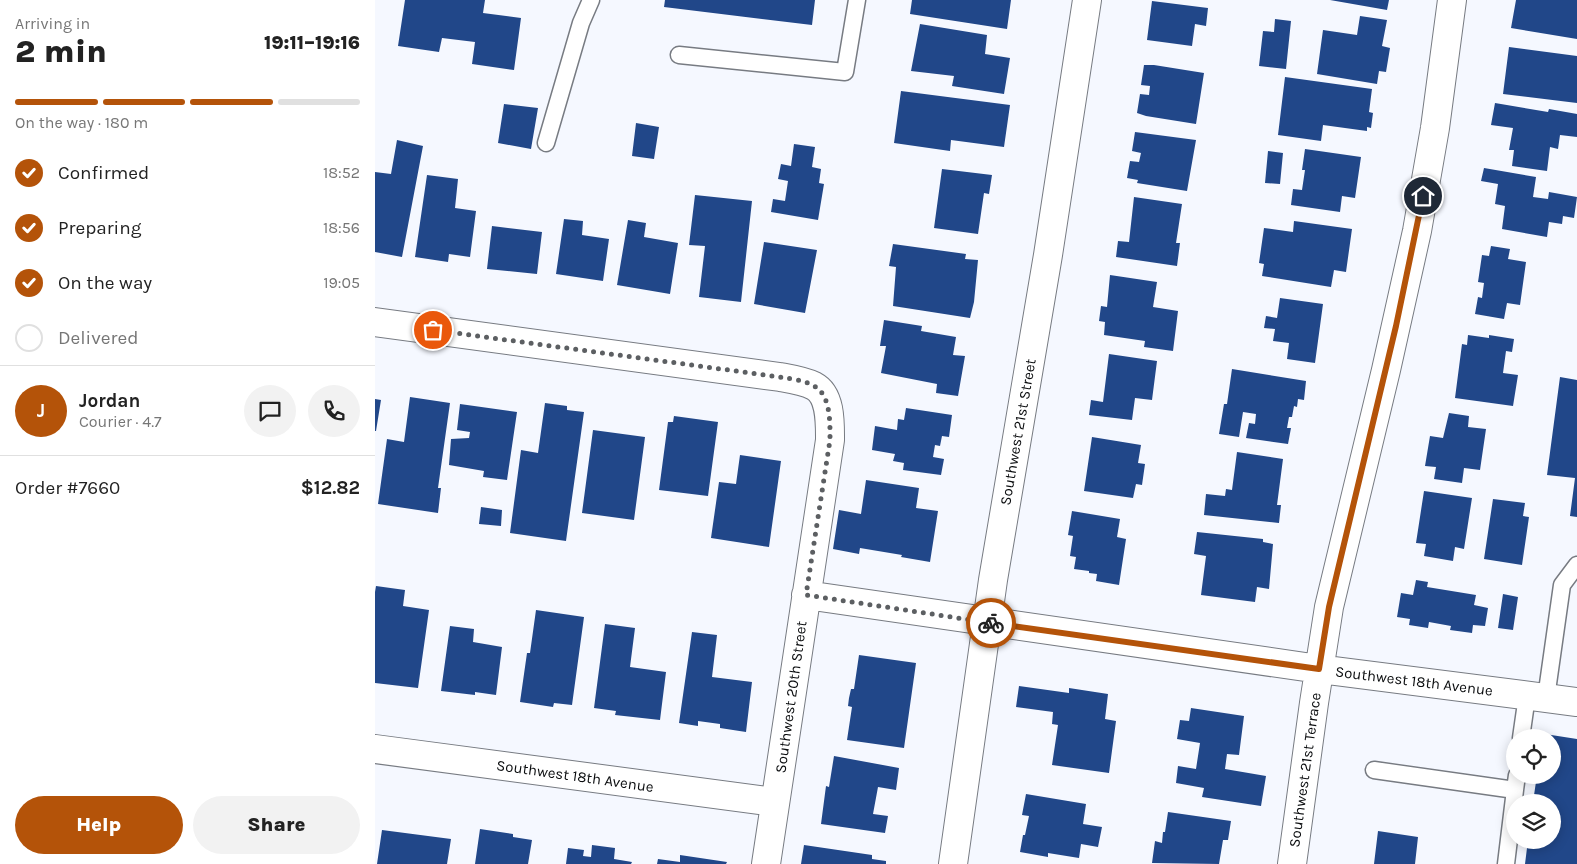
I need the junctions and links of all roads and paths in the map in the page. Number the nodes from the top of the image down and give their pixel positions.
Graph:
1 (591, 0) edge
2 (857, 0) edge
3 (1087, 0) edge
4 (1452, 0) edge
5 (679, 55) dead end
6 (546, 142) dead end
7 (375, 322) edge
8 (1577, 565) edge
9 (806, 595) junction
10 (987, 622) junction
11 (1319, 669) junction
12 (1536, 697) junction
13 (1577, 702) edge
14 (1524, 729) edge
15 (375, 749) edge
16 (1374, 770) dead end
17 (1506, 782) edge
18 (1516, 784) edge
19 (775, 802) junction
20 (766, 864) edge
21 (953, 864) edge
22 (1291, 864) edge
23 (1506, 864) edge

1 - 6 lane
2 - 5 lane
3 - 10 street, Southwest 21st Street
4 - 11 street, Southwest 21st Terrace
7 - 9 street, Southwest 20th Street
8 - 12 lane
9 - 10 street, Southwest 18th Avenue
9 - 19 street, Southwest 20th Street
10 - 11 street, Southwest 18th Avenue
10 - 21 street, Southwest 21st Street
11 - 12 street, Southwest 18th Avenue
11 - 22 street, Southwest 21st Terrace
12 - 13 street, Southwest 18th Avenue
12 - 14 lane
15 - 19 street, Southwest 18th Avenue
16 - 17 lane
18 - 23 lane
19 - 20 street, Southwest 20th Street

